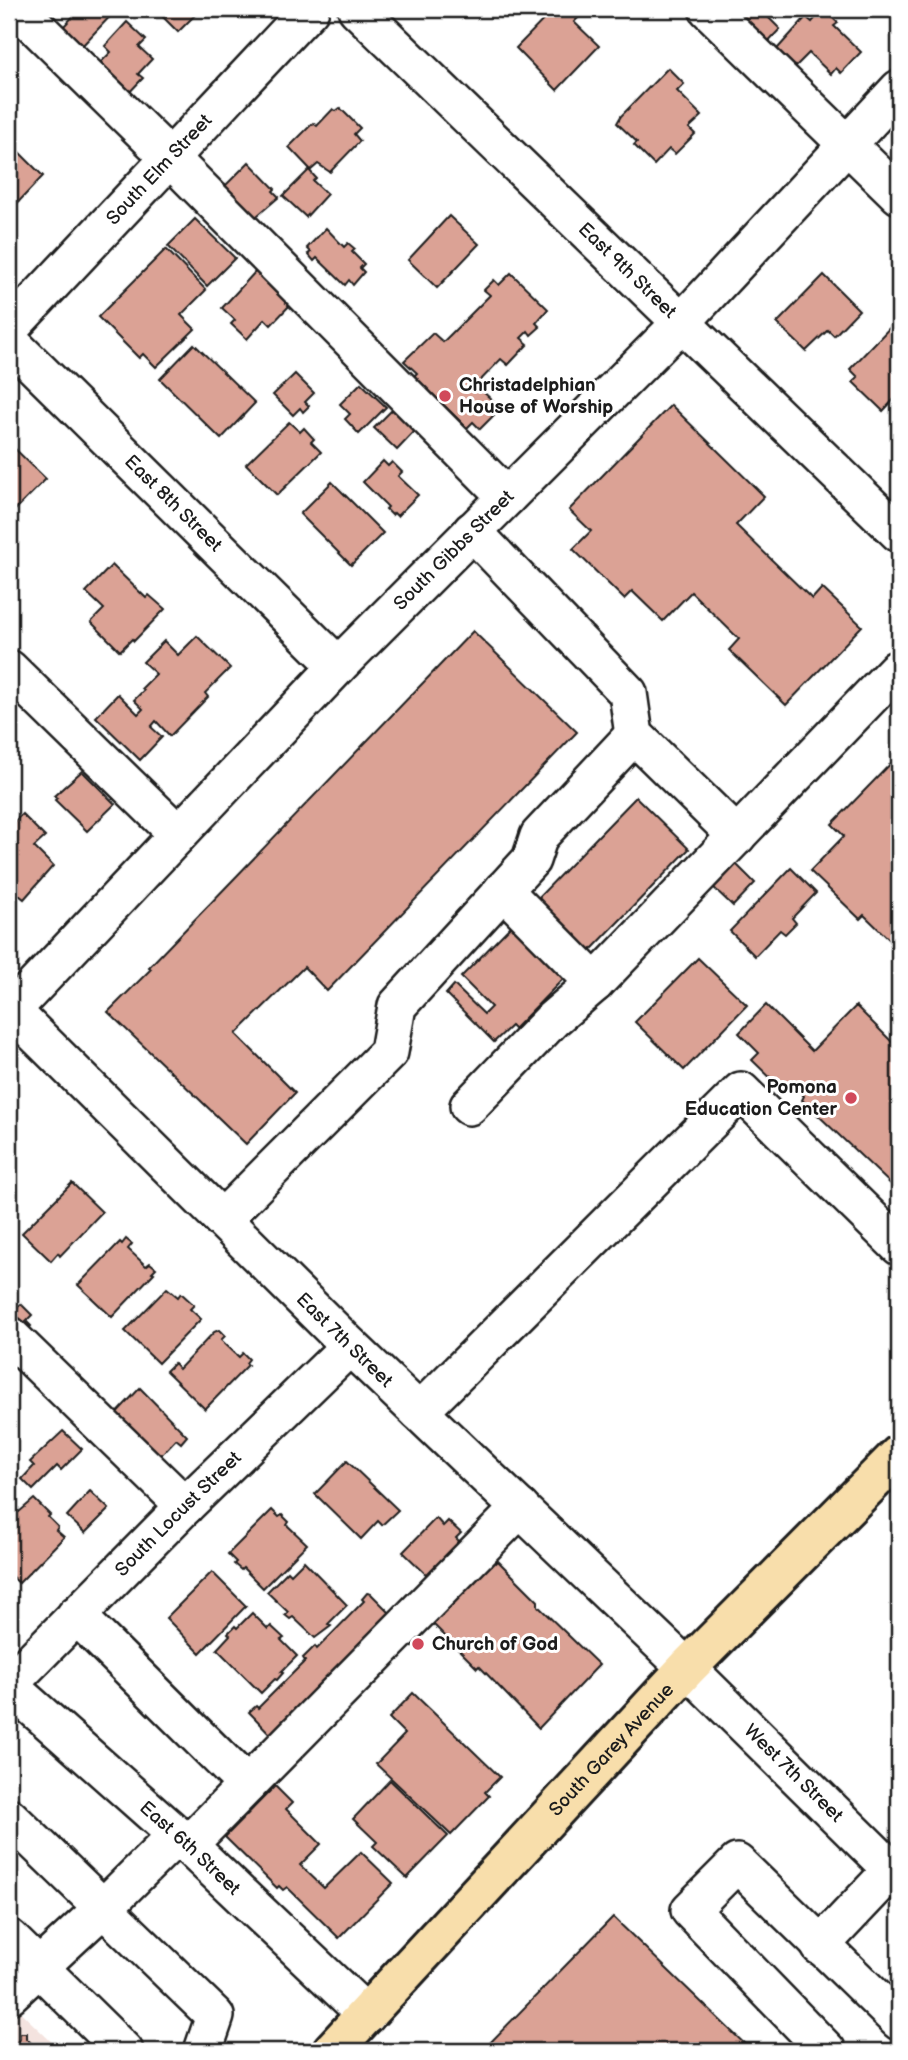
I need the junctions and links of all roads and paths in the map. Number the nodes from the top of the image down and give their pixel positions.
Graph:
1 (18, 9) edge
2 (310, 9) edge
3 (357, 9) edge
4 (708, 9) edge
5 (899, 89) edge
6 (847, 145) junction
7 (170, 158) junction
8 (899, 195) edge
9 (681, 323) junction
10 (9, 329) edge
11 (9, 341) edge
12 (507, 497) junction
13 (472, 531) junction
14 (899, 533) edge
15 (338, 666) junction
16 (9, 669) edge
17 (899, 671) edge
18 (634, 735) junction
19 (178, 834) junction
20 (737, 836) junction
21 (503, 890) junction
22 (595, 983) junction
23 (10, 1011) edge
24 (470, 1106) dead end
25 (222, 1219) junction
26 (899, 1246) edge
27 (9, 1335) edge
28 (350, 1346) junction
29 (419, 1412) junction
30 (899, 1455) edge
31 (185, 1506) junction
32 (520, 1508) junction
33 (76, 1615) junction
34 (687, 1668) junction
35 (9, 1685) edge
36 (247, 1786) junction
37 (9, 1817) edge
38 (183, 1840) junction
39 (896, 1874) edge
40 (103, 1908) junction
41 (9, 1938) edge
42 (820, 1945) junction
43 (38, 1966) junction
44 (9, 1995) edge
45 (367, 2015) junction
46 (899, 2021) edge
47 (124, 2051) edge
48 (203, 2051) edge
49 (332, 2051) edge
50 (827, 2051) edge

1 - 7 street
2 - 7 street, South Elm Street
3 - 9 street, East 9th Street
4 - 6 street
5 - 6 street, South Gibbs Street
6 - 8 street
6 - 9 street, South Gibbs Street
7 - 10 street, South Elm Street
7 - 12 street
9 - 12 street, South Gibbs Street
9 - 14 street, East 9th Street
11 - 15 street, East 8th Street
12 - 13 street, South Gibbs Street
13 - 15 street, South Gibbs Street
13 - 18 street
15 - 19 street, South Gibbs Street
16 - 19 street
17 - 20 street
18 - 20 street
18 - 21 street
19 - 23 street, South Gibbs Street
20 - 22 street
21 - 22 street
21 - 25 street
22 - 24 street
23 - 25 street, East 7th Street
25 - 28 street, East 7th Street
26 - 29 street
27 - 31 street
28 - 29 street, East 7th Street
28 - 31 street, South Locust Street
29 - 32 street, East 7th Street
30 - 34 main road, South Garey Avenue
31 - 33 street, South Locust Street
32 - 34 street, East 7th Street
32 - 36 street
33 - 35 street, South Locust Street
33 - 36 street
34 - 39 street, West 7th Street
34 - 45 main road, South Garey Avenue
35 - 38 street, East 6th Street
36 - 38 street
37 - 40 street
38 - 40 street
38 - 45 street, East 6th Street
39 - 42 street
40 - 43 street
40 - 48 street
41 - 43 street
42 - 46 street
42 - 50 street
43 - 44 street
43 - 47 street
45 - 49 main road, South Garey Avenue

